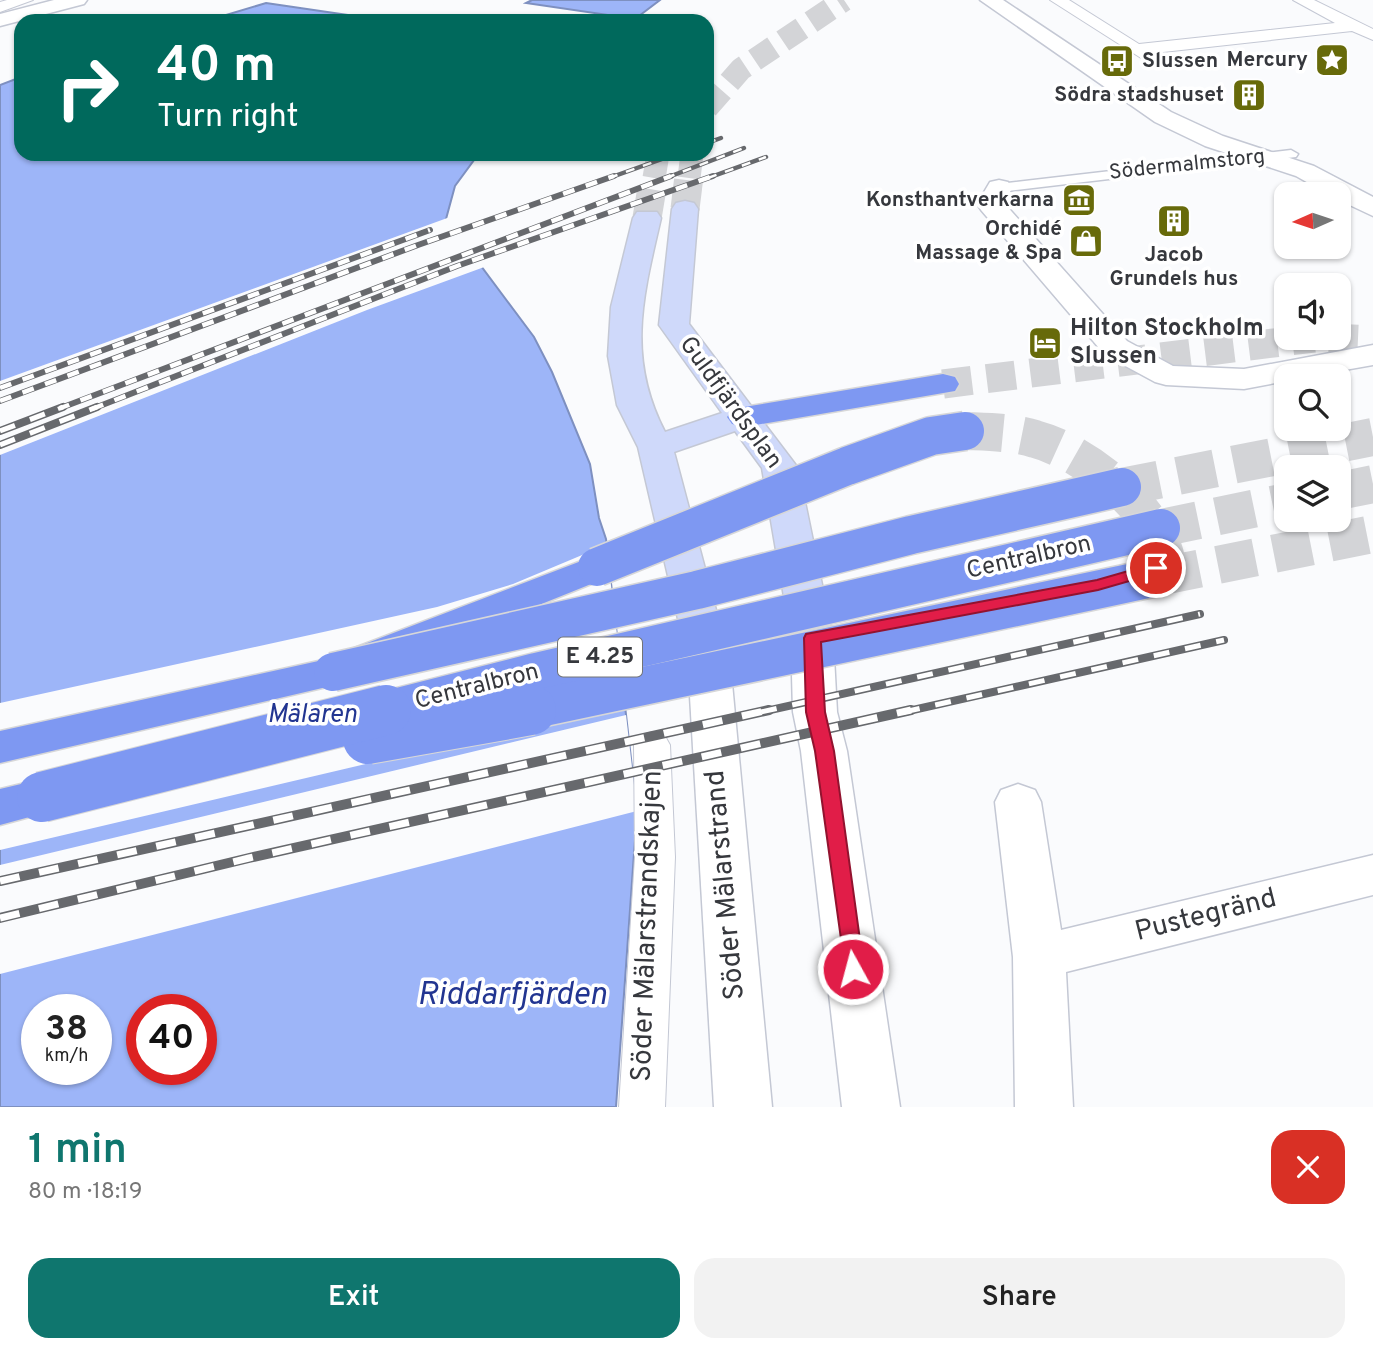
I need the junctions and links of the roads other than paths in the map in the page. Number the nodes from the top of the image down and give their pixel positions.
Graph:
1 (25, 0) edge
2 (99, 0) edge
3 (990, 0) edge
4 (1014, 0) edge
5 (1060, 0) edge
6 (1301, 0) edge
7 (64, 1) edge
8 (1052, 1) edge
9 (0, 7) edge
10 (20, 14) edge
11 (51, 14) edge
12 (1353, 26) junction
13 (1373, 35) edge
14 (1136, 50) junction
15 (1152, 60) dead end
16 (1291, 154) junction
17 (1259, 155) junction
18 (1373, 186) edge
19 (999, 188) joint
20 (1373, 208) edge
21 (685, 209) tunnel mouth
22 (647, 218) tunnel mouth
23 (1373, 355) edge
24 (943, 384) tunnel mouth
25 (744, 417) junction
26 (965, 431) tunnel mouth
27 (655, 447) junction
28 (1122, 487) tunnel mouth
29 (1161, 528) tunnel mouth
30 (812, 638) junction
31 (709, 662) junction
32 (333, 672) junction
33 (652, 745) dead end
34 (0, 747) edge
35 (21, 802) edge
36 (1018, 802) dead end
37 (1373, 875) edge
38 (1039, 957) junction
39 (642, 1107) edge
40 (743, 1107) edge
41 (872, 1107) edge
42 (1044, 1107) edge

1 - 9 street
2 - 11 street
3 - 17 street
4 - 16 street
5 - 8 street
5 - 14 street
6 - 12 street
7 - 10 street
12 - 13 street
12 - 14 street
14 - 15 street
16 - 17 lane, Södermalmstorg
16 - 18 street
17 - 19 lane, Södermalmstorg
17 - 20 street
19 - 23 street
21 - 25 main road, Guldfjärdsplan
22 - 27 main road
24 - 25 highway
25 - 27 main road
25 - 30 main road, Guldfjärdsplan
26 - 32 highway, bridge
27 - 31 main road
28 - 32 highway, Centralbron / E 4.25, bridge
29 - 35 highway, Centralbron / E 4.25, bridge
30 - 31 main road
30 - 35 highway, bridge
30 - 41 street
31 - 40 street, Söder Mälarstrand
32 - 34 highway, Centralbron / E 4.25
33 - 39 street, Söder Mälarstrandskajen
36 - 38 street
37 - 38 street, Pustegränd
38 - 42 street

